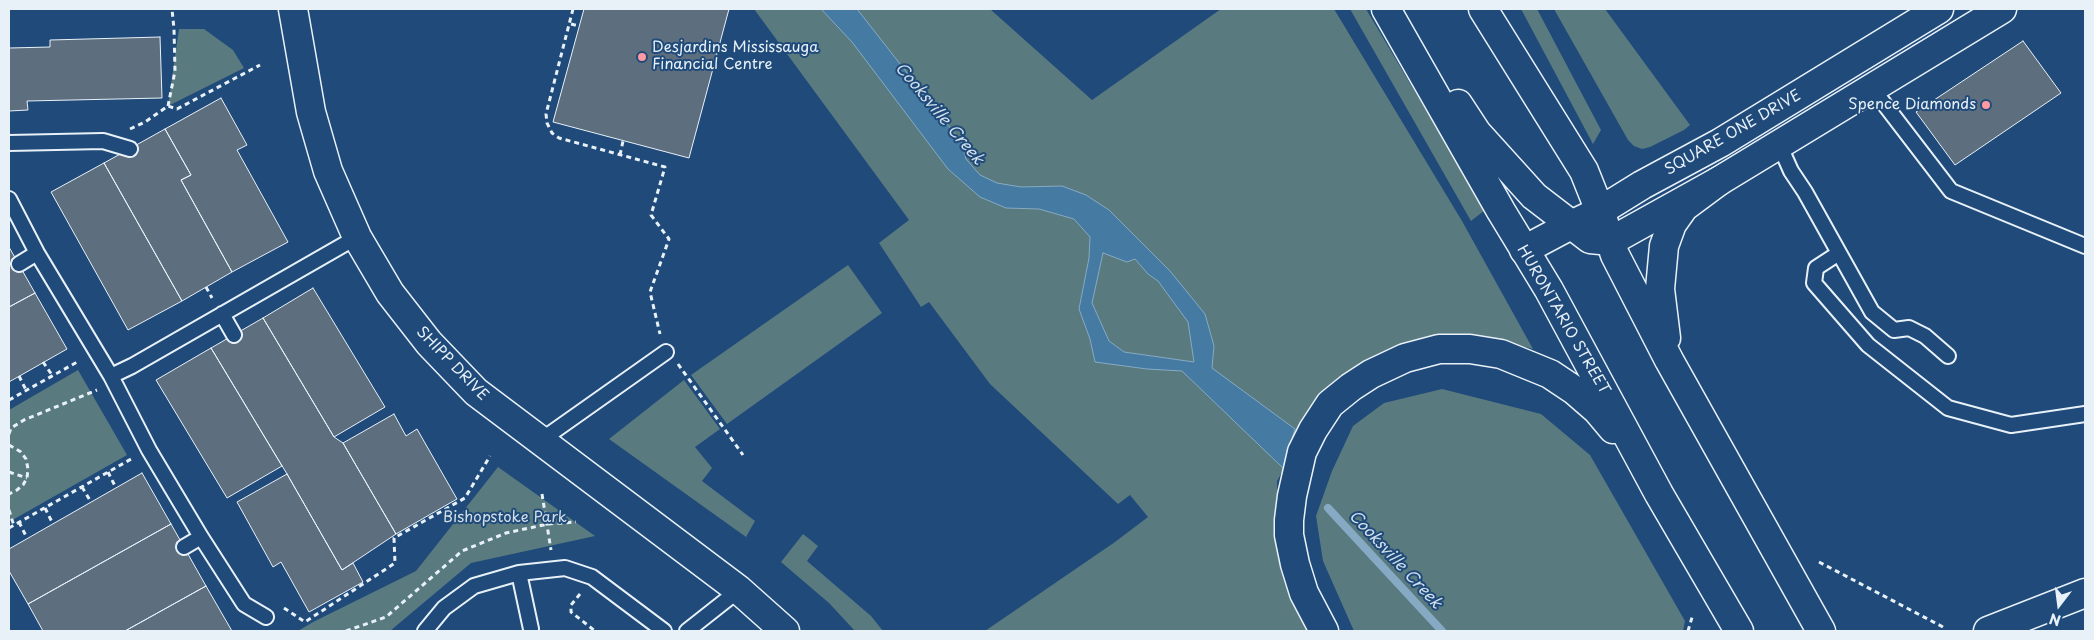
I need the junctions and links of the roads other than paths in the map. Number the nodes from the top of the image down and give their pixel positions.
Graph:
1 (293, 9) edge
2 (1386, 9) edge
3 (1396, 9) edge
4 (1483, 9) edge
5 (1939, 9) edge
6 (2002, 9) edge
7 (1872, 88) junction
8 (9, 143) edge
9 (1779, 144) junction
10 (130, 149) dead end
11 (1719, 181) junction
12 (9, 199) edge
13 (1600, 211) junction
14 (1570, 225) junction
15 (357, 237) junction
16 (1611, 241) junction
17 (2085, 246) edge
18 (1524, 250) junction
19 (1839, 253) junction
20 (37, 254) junction
21 (19, 264) dead end
22 (222, 314) junction
23 (234, 335) dead end
24 (667, 350) road end
25 (1948, 356) dead end
26 (1669, 360) junction
27 (112, 379) junction
28 (2085, 414) edge
29 (540, 442) junction
30 (1659, 494) junction
31 (201, 537) junction
32 (184, 547) dead end
33 (519, 573) junction
34 (739, 590) junction
35 (2085, 593) edge
36 (266, 617) road end
37 (531, 629) dead end
38 (425, 631) edge
39 (664, 631) edge
40 (687, 631) edge
41 (785, 631) edge
42 (1324, 631) edge
43 (1739, 631) edge
44 (1821, 631) edge
45 (1988, 631) edge

1 - 15 main road, SHIPP DRIVE
2 - 18 main road, HURONTARIO STREET
3 - 14 main road
4 - 13 main road
5 - 13 main road, SQUARE ONE DRIVE
6 - 7 main road
7 - 9 main road
7 - 17 lane
8 - 10 lane
9 - 11 main road
9 - 19 lane
11 - 16 main road
11 - 26 main road
12 - 20 lane
13 - 14 main road, SQUARE ONE DRIVE
13 - 16 main road
14 - 16 main road
14 - 18 main road, SQUARE ONE DRIVE
15 - 22 lane
15 - 29 main road, SHIPP DRIVE
16 - 26 main road
18 - 30 main road, HURONTARIO STREET
19 - 25 lane
19 - 28 lane
20 - 21 lane
20 - 27 lane
22 - 23 lane
22 - 27 lane
24 - 29 lane
26 - 44 main road
27 - 31 lane
29 - 34 main road, SHIPP DRIVE
30 - 42 main road
30 - 43 main road, HURONTARIO STREET
31 - 32 lane
31 - 36 lane
33 - 37 lane
33 - 38 lane
33 - 39 lane
34 - 40 lane
34 - 41 main road, SHIPP DRIVE
35 - 45 main road

